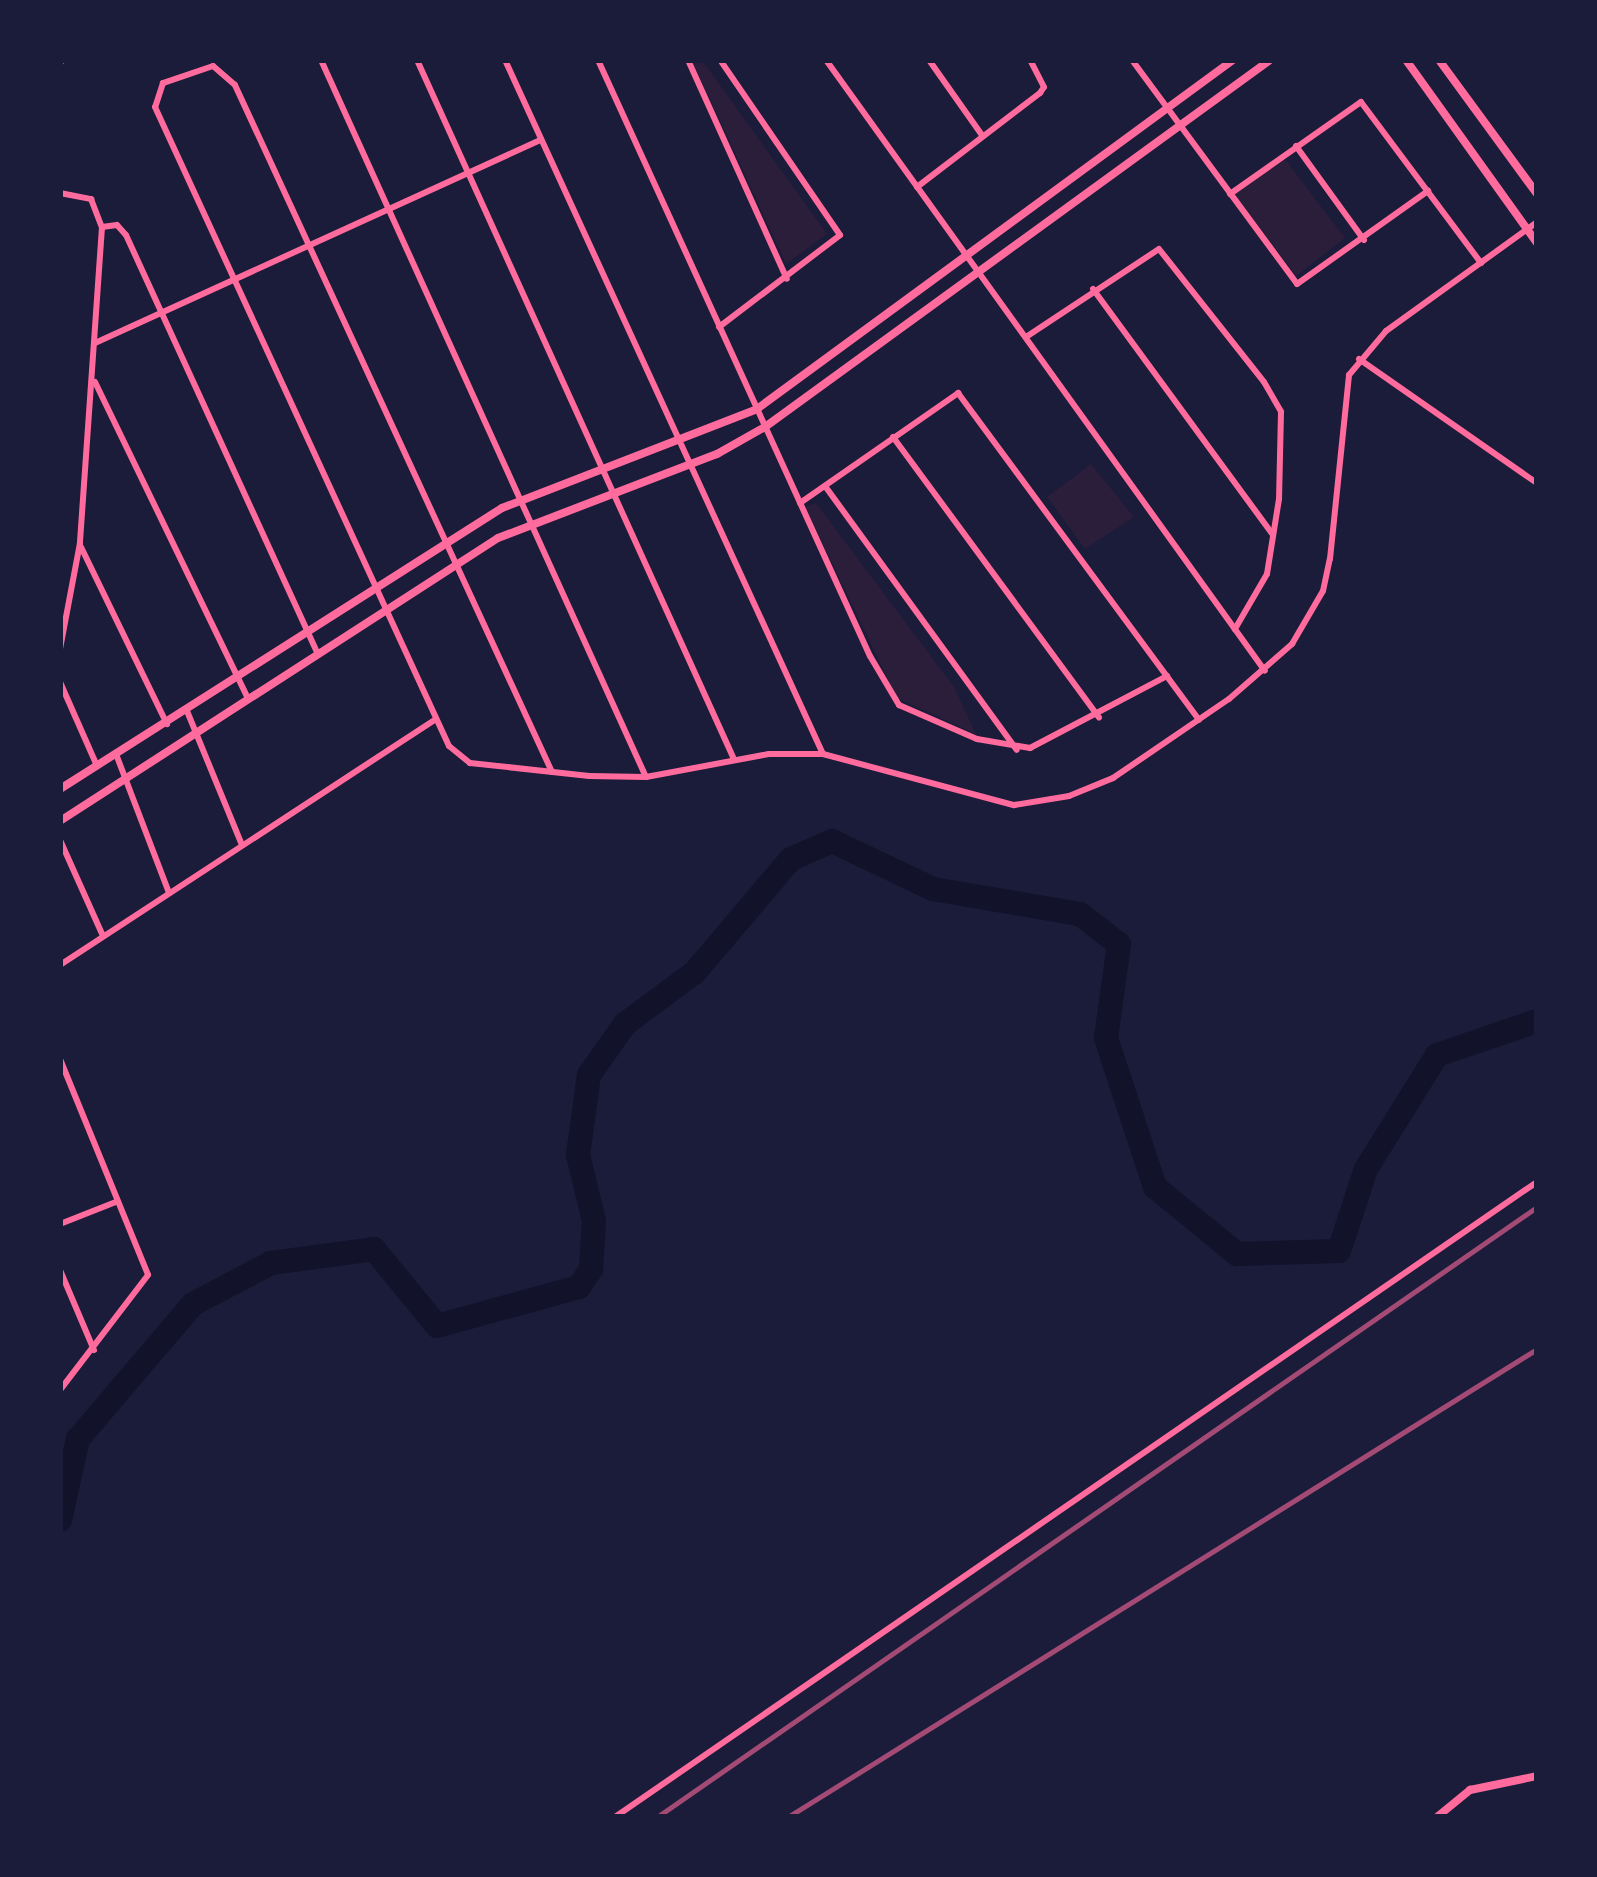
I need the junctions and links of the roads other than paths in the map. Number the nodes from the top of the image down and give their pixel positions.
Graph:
1 (322, 60) edge
2 (417, 60) edge
3 (506, 60) edge
4 (598, 60) edge
5 (688, 60) edge
6 (720, 60) edge
7 (826, 60) edge
8 (928, 60) edge
9 (1030, 60) edge
10 (1132, 60) edge
11 (1233, 60) edge
12 (1270, 60) edge
13 (1406, 60) edge
14 (1439, 60) edge
15 (1167, 108) junction
16 (1180, 126) junction
17 (983, 137) junction
18 (542, 140) junction
19 (1296, 146) junction
20 (468, 173) junction
21 (917, 187) junction
22 (1428, 191) junction
23 (60, 193) edge
24 (1229, 194) junction
25 (1537, 194) edge
26 (392, 210) junction
27 (1537, 222) edge
28 (102, 227) junction
29 (1527, 229) junction
30 (1364, 240) junction
31 (1537, 242) edge
32 (311, 247) junction
33 (965, 253) junction
34 (1481, 263) junction
35 (976, 269) junction
36 (787, 279) junction
37 (236, 282) junction
38 (1093, 290) junction
39 (161, 313) junction
40 (719, 326) junction
41 (1026, 337) junction
42 (94, 343) junction
43 (1359, 359) junction
44 (93, 379) junction
45 (757, 409) junction
46 (765, 427) junction
47 (892, 437) junction
48 (682, 443) junction
49 (691, 463) junction
50 (604, 470) junction
51 (1537, 483) edge
52 (825, 486) junction
53 (612, 489) junction
54 (523, 498) junction
55 (800, 503) junction
56 (532, 519) junction
57 (1274, 537) junction
58 (448, 543) junction
59 (80, 544) junction
60 (458, 563) junction
61 (379, 589) junction
62 (388, 609) junction
63 (1235, 629) junction
64 (308, 635) junction
65 (60, 649) edge
66 (317, 652) junction
67 (1265, 671) junction
68 (1167, 676) junction
69 (238, 677) junction
70 (60, 682) edge
71 (247, 697) junction
72 (187, 711) junction
73 (1099, 717) junction
74 (436, 719) junction
75 (1199, 721) junction
76 (168, 724) junction
77 (194, 733) junction
78 (1017, 749) junction
79 (116, 754) junction
80 (823, 754) junction
81 (734, 759) junction
82 (97, 766) junction
83 (552, 772) junction
84 (646, 777) junction
85 (125, 781) junction
86 (60, 789) edge
87 (60, 821) edge
88 (60, 840) edge
89 (242, 845) junction
90 (169, 893) junction
91 (104, 936) junction
92 (60, 965) edge
93 (60, 1059) edge
94 (1537, 1181) edge
95 (118, 1201) junction
96 (60, 1224) edge
97 (60, 1270) edge
98 (94, 1349) junction
99 (60, 1390) edge
100 (1537, 1777) edge
101 (615, 1817) edge
102 (1437, 1817) edge

1 - 26 street
2 - 20 street
3 - 18 street
4 - 40 street
5 - 36 street
6 - 36 street
7 - 21 street
8 - 17 street
9 - 17 street
10 - 15 street
11 - 15 street
12 - 16 street
13 - 29 street
14 - 25 street
15 - 16 street
15 - 33 street
16 - 24 street
16 - 35 street
17 - 21 street
18 - 20 street
18 - 48 street
19 - 22 street
19 - 24 street
19 - 30 street
20 - 26 street
20 - 50 street
21 - 33 street
22 - 30 street
22 - 34 street
23 - 28 street
24 - 30 street
26 - 32 street
26 - 54 street
27 - 29 street
28 - 39 street
28 - 42 street
29 - 31 street
29 - 34 street
32 - 37 street
32 - 37 street
32 - 58 street
33 - 35 street
33 - 45 street
34 - 43 street
35 - 41 street
35 - 46 street
36 - 40 street
37 - 39 street
37 - 61 street
38 - 41 street
38 - 57 street
38 - 57 street
39 - 42 street
39 - 64 street
40 - 45 street
41 - 63 street
42 - 44 street
43 - 51 street
43 - 67 street
44 - 59 street
44 - 69 street
45 - 46 street
45 - 48 street
46 - 49 street
46 - 55 street
47 - 52 street
47 - 68 street
47 - 73 street
48 - 49 street
48 - 50 street
49 - 53 street
49 - 80 street
50 - 53 street
50 - 54 street
52 - 55 street
52 - 78 street
53 - 56 street
53 - 81 street
54 - 56 street
54 - 58 street
55 - 78 street
56 - 60 street
56 - 84 street
57 - 63 street
58 - 60 street
58 - 61 street
59 - 65 street
59 - 76 street
60 - 62 street
60 - 83 street
61 - 62 street
61 - 64 street
62 - 66 street
62 - 74 street
63 - 67 street
64 - 66 street
64 - 69 street
66 - 71 street
67 - 75 street
68 - 73 street
68 - 75 street
69 - 71 street
69 - 72 street
70 - 82 street
71 - 77 street
72 - 76 street
72 - 77 street
73 - 78 street
74 - 83 street
74 - 89 street
75 - 80 street
76 - 79 street
77 - 85 street
77 - 89 street
79 - 82 street
79 - 85 street
80 - 81 street
81 - 84 street
82 - 86 street
83 - 84 street
85 - 87 street
85 - 90 street
88 - 91 street
89 - 90 street
90 - 91 street
91 - 92 street
93 - 95 street
94 - 101 street
95 - 96 street
95 - 98 street
97 - 98 street
98 - 99 street
100 - 102 street

